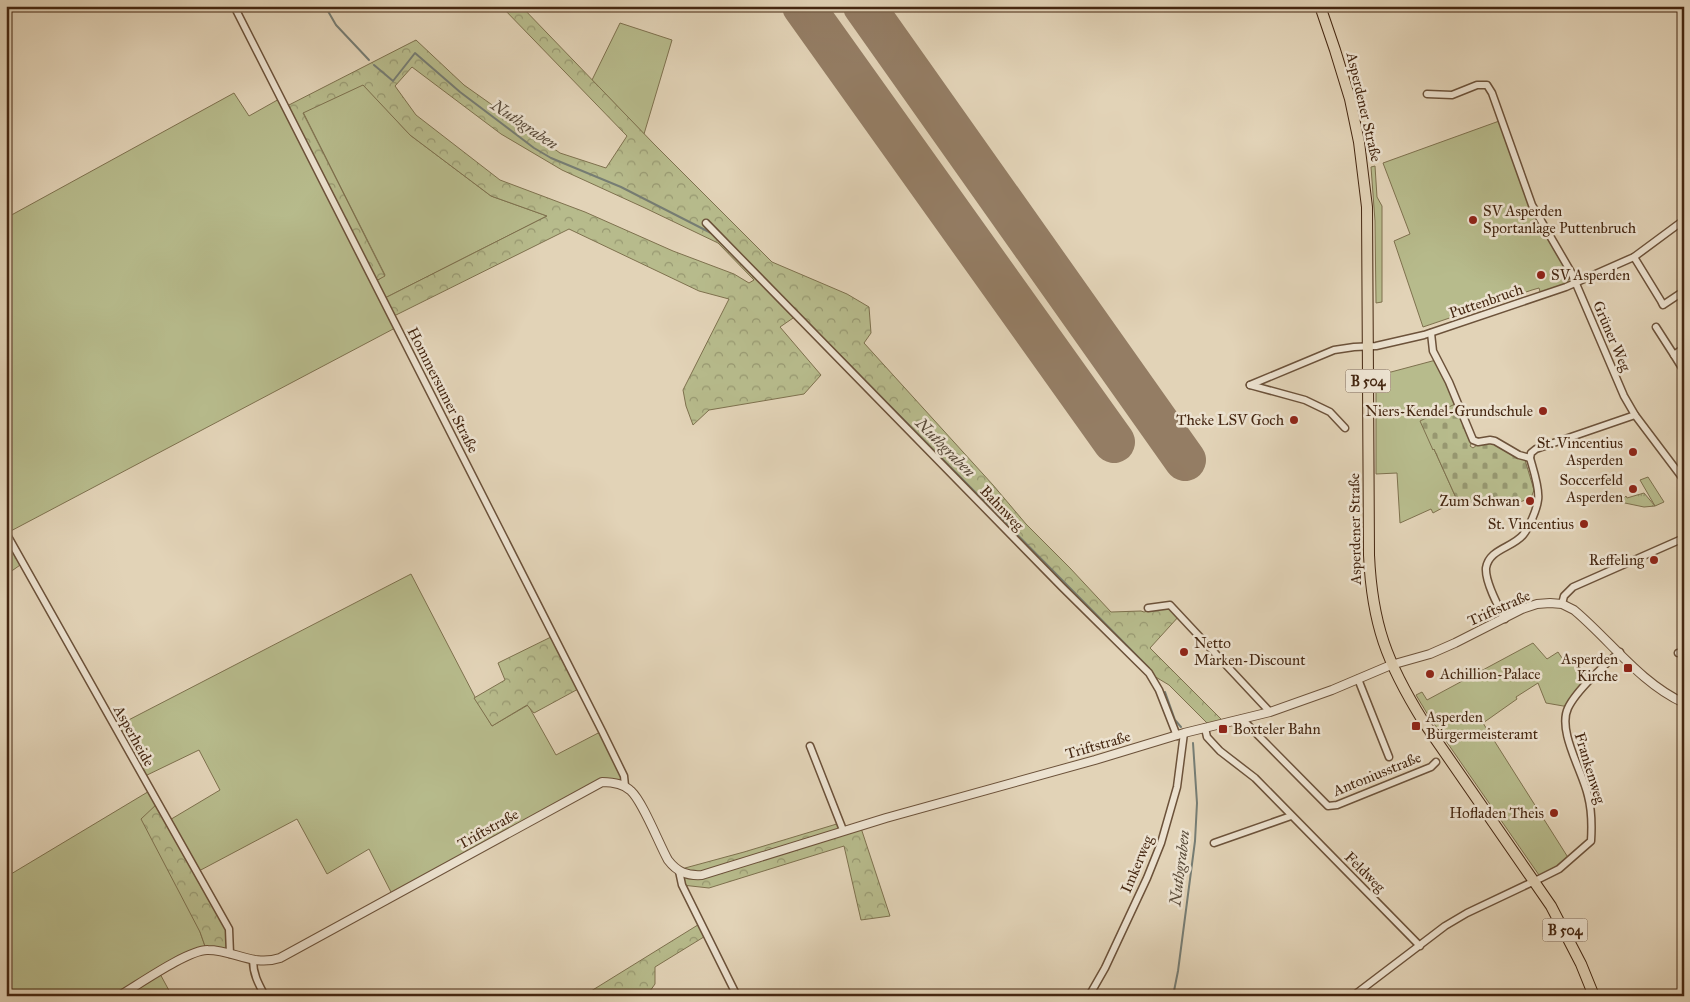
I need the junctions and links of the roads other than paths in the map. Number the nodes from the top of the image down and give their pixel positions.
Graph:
1 (234, 6) edge
2 (1320, 6) edge
3 (1427, 94) dead end
4 (1684, 220) edge
5 (706, 223) dead end
6 (1634, 257) junction
7 (1575, 283) junction
8 (1684, 291) edge
9 (1656, 327) dead end
10 (1431, 333) junction
11 (1368, 346) junction
12 (1684, 348) edge
13 (1674, 355) junction
14 (1684, 371) edge
15 (1636, 415) junction
16 (1345, 428) dead end
17 (1530, 458) junction
18 (1684, 480) edge
19 (6, 533) edge
20 (1684, 538) edge
21 (1562, 604) junction
22 (1148, 608) dead end
23 (1505, 619) junction
24 (1620, 652) junction
25 (1391, 665) junction
26 (1358, 679) junction
27 (1684, 703) edge
28 (1270, 712) junction
29 (1242, 719) junction
30 (1205, 728) junction
31 (1180, 734) junction
32 (810, 746) dead end
33 (1388, 758) dead end
34 (1436, 762) dead end
35 (625, 786) junction
36 (1292, 816) junction
37 (843, 830) junction
38 (1214, 843) dead end
39 (680, 871) junction
40 (1534, 881) junction
41 (1420, 946) junction
42 (230, 954) junction
43 (253, 960) junction
44 (119, 996) edge
45 (264, 996) edge
46 (737, 996) edge
47 (1089, 996) edge
48 (1353, 996) edge
49 (1594, 996) edge

1 - 35 street, Hommersumer Straße
2 - 11 main road, Asperdener Straße / B 504
3 - 7 street, Grüner Weg
4 - 6 street, Puttenbruch
5 - 31 street, Bahnweg
6 - 7 street, Puttenbruch
6 - 8 street
7 - 10 street, Puttenbruch
7 - 15 street, Grüner Weg
9 - 13 street
10 - 11 street, Puttenbruch
10 - 17 street
11 - 16 street, Puttenbruch
11 - 25 main road, Asperdener Straße / B 504
12 - 13 street
13 - 14 street
15 - 17 street
15 - 18 street, Grüner Weg
17 - 23 street
19 - 42 street, Asperheide
20 - 21 street
21 - 23 street, Triftstraße
21 - 24 street
22 - 28 street
23 - 25 street, Triftstraße
24 - 27 street
24 - 40 street, Frankenweg
25 - 26 street, Triftstraße
25 - 40 main road, Asperdener Straße / B 504
26 - 28 street, Triftstraße
26 - 33 street
28 - 29 street, Triftstraße
29 - 30 street, Triftstraße
29 - 34 street, Antoniusstraße
30 - 31 street, Triftstraße
30 - 36 street, Feldweg
31 - 37 street, Triftstraße
31 - 47 street, Imkerweg
32 - 37 street
35 - 39 street
35 - 43 street, Triftstraße
36 - 38 street
36 - 41 street, Feldweg
37 - 39 street, Triftstraße
39 - 46 street
40 - 41 street
40 - 49 main road, Asperdener Straße / B 504
41 - 48 street
42 - 43 street, Triftstraße
42 - 44 street, Triftstraße
43 - 45 street

